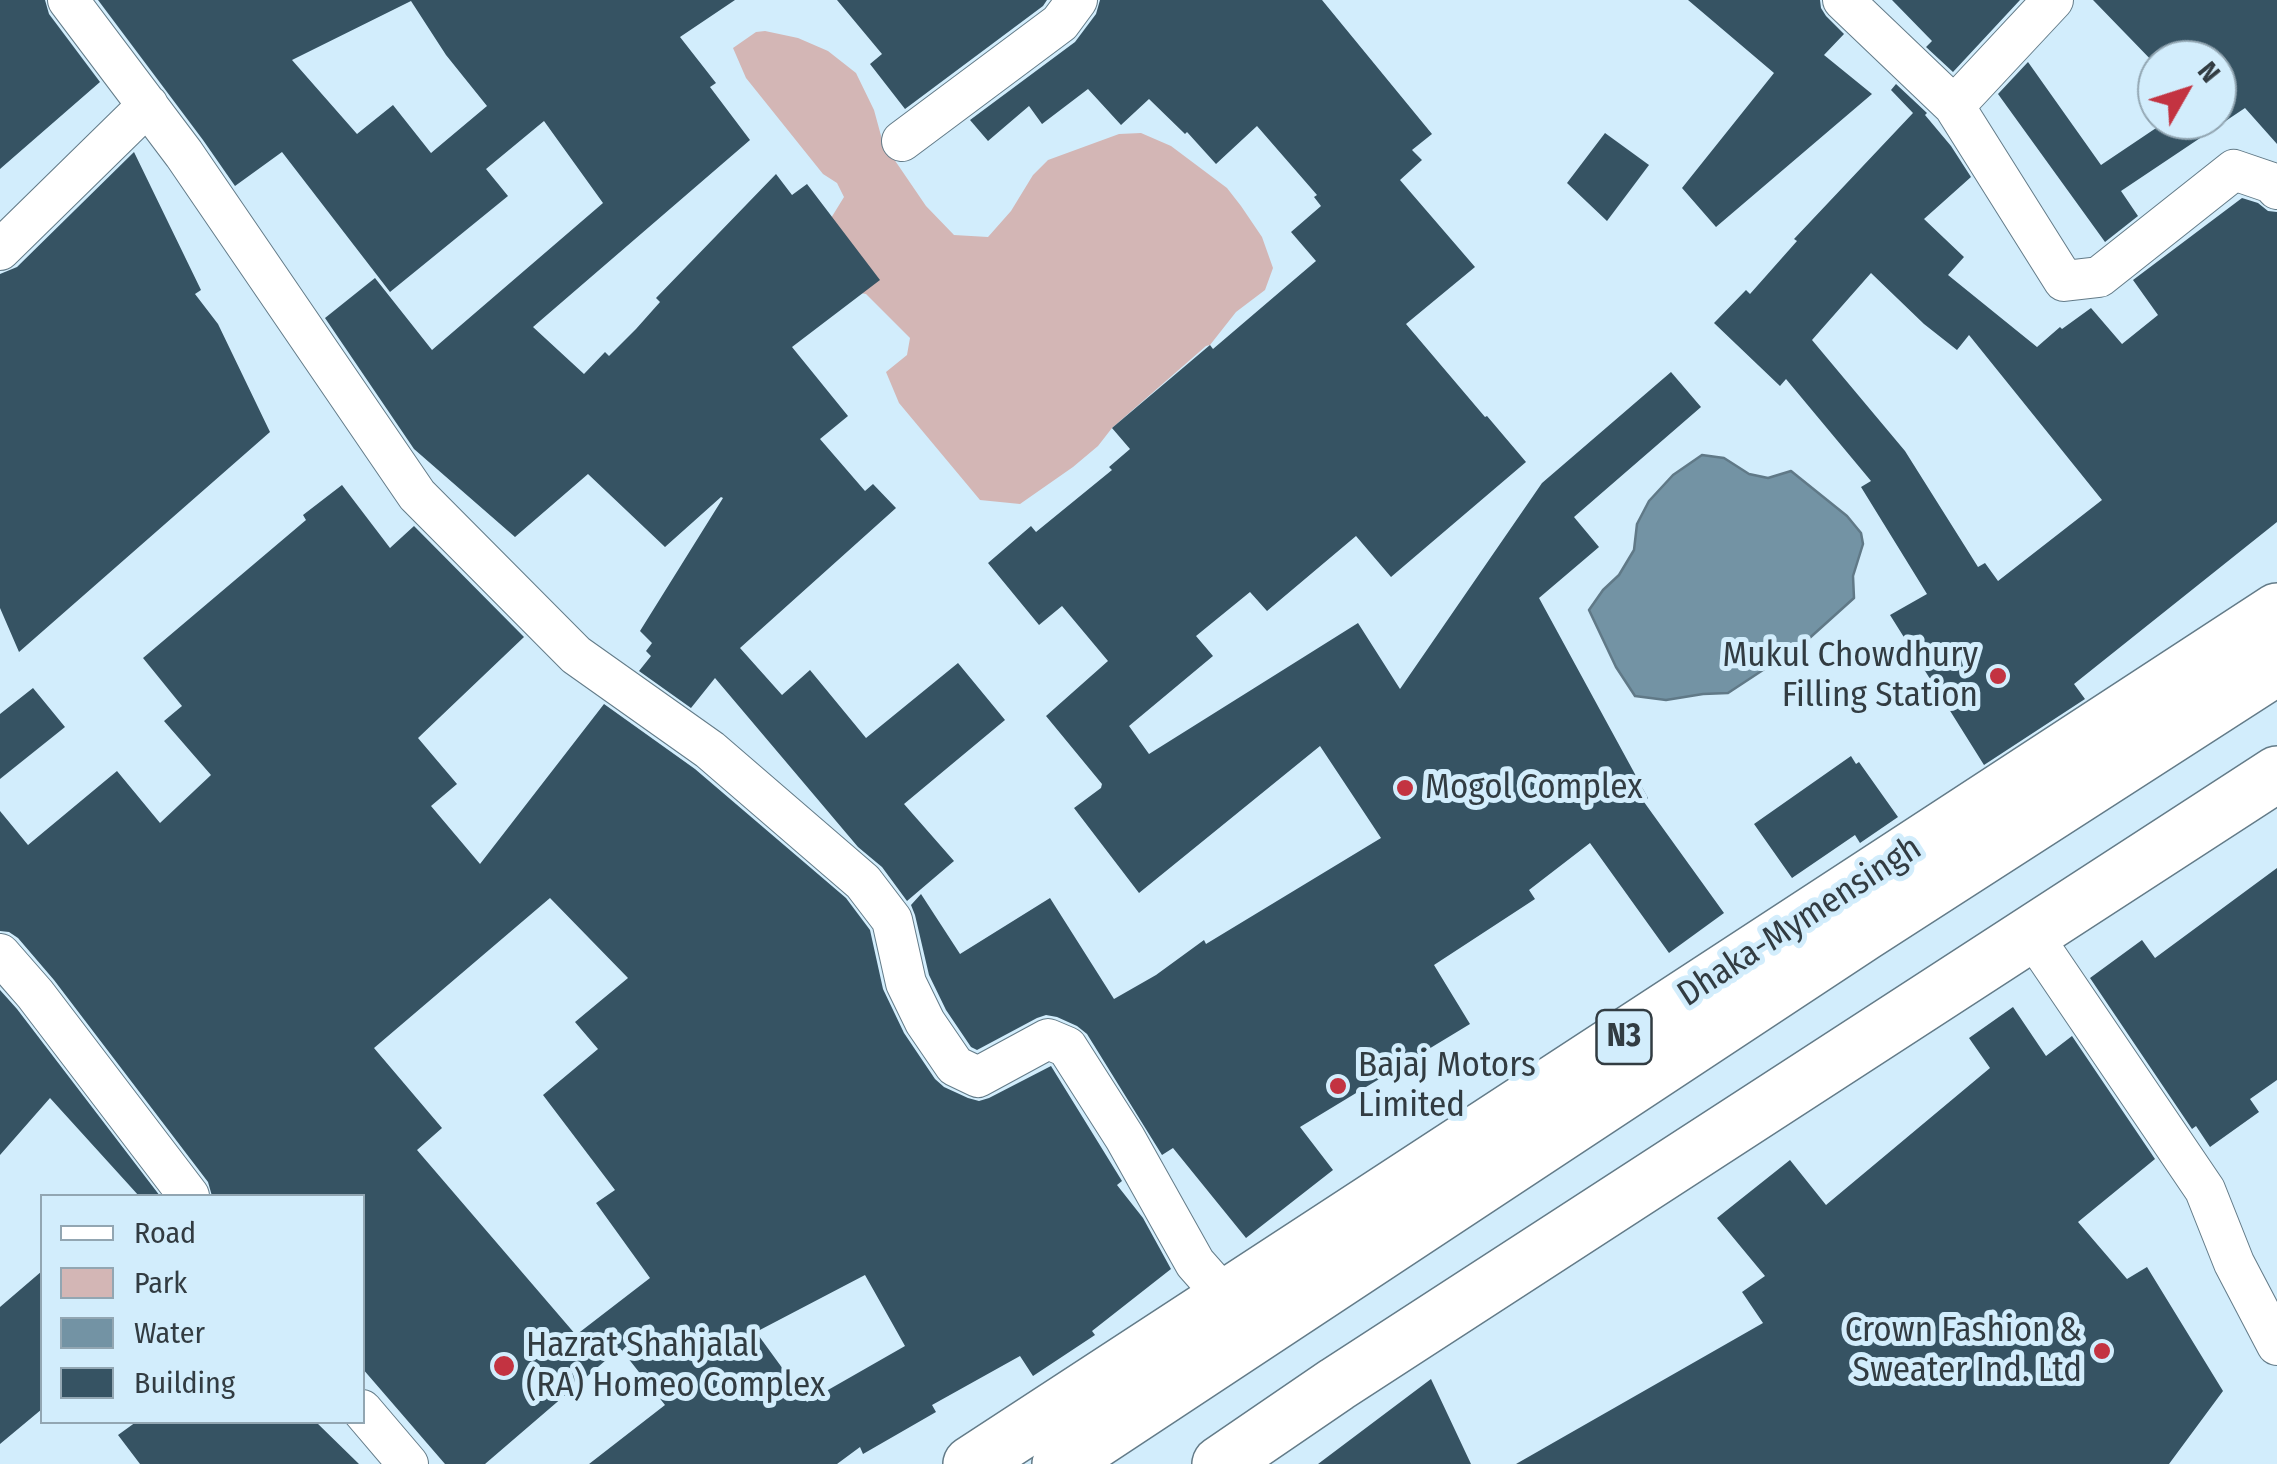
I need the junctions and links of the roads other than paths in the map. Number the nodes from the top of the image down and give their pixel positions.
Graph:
1 (68, 0) edge
2 (1077, 0) edge
3 (1843, 0) edge
4 (2052, 0) edge
5 (148, 106) junction
6 (1954, 106) junction
7 (902, 141) dead end
8 (2277, 189) edge
9 (0, 250) edge
10 (2277, 611) edge
11 (2277, 667) edge
12 (2277, 774) edge
13 (2032, 934) junction
14 (0, 954) edge
15 (187, 1194) edge
16 (1225, 1297) junction
17 (2277, 1345) edge
18 (365, 1414) edge
19 (408, 1464) edge
20 (972, 1464) edge
21 (1060, 1464) edge
22 (1220, 1464) edge

1 - 5 street
2 - 7 street
3 - 6 street
4 - 6 street
5 - 9 street
5 - 16 street
6 - 8 street
10 - 16 highway, Dhaka-Mymensingh / N3
11 - 21 highway
12 - 13 highway
13 - 17 street
13 - 22 highway
14 - 15 street
16 - 20 highway, Dhaka-Mymensingh / N3
18 - 19 street

